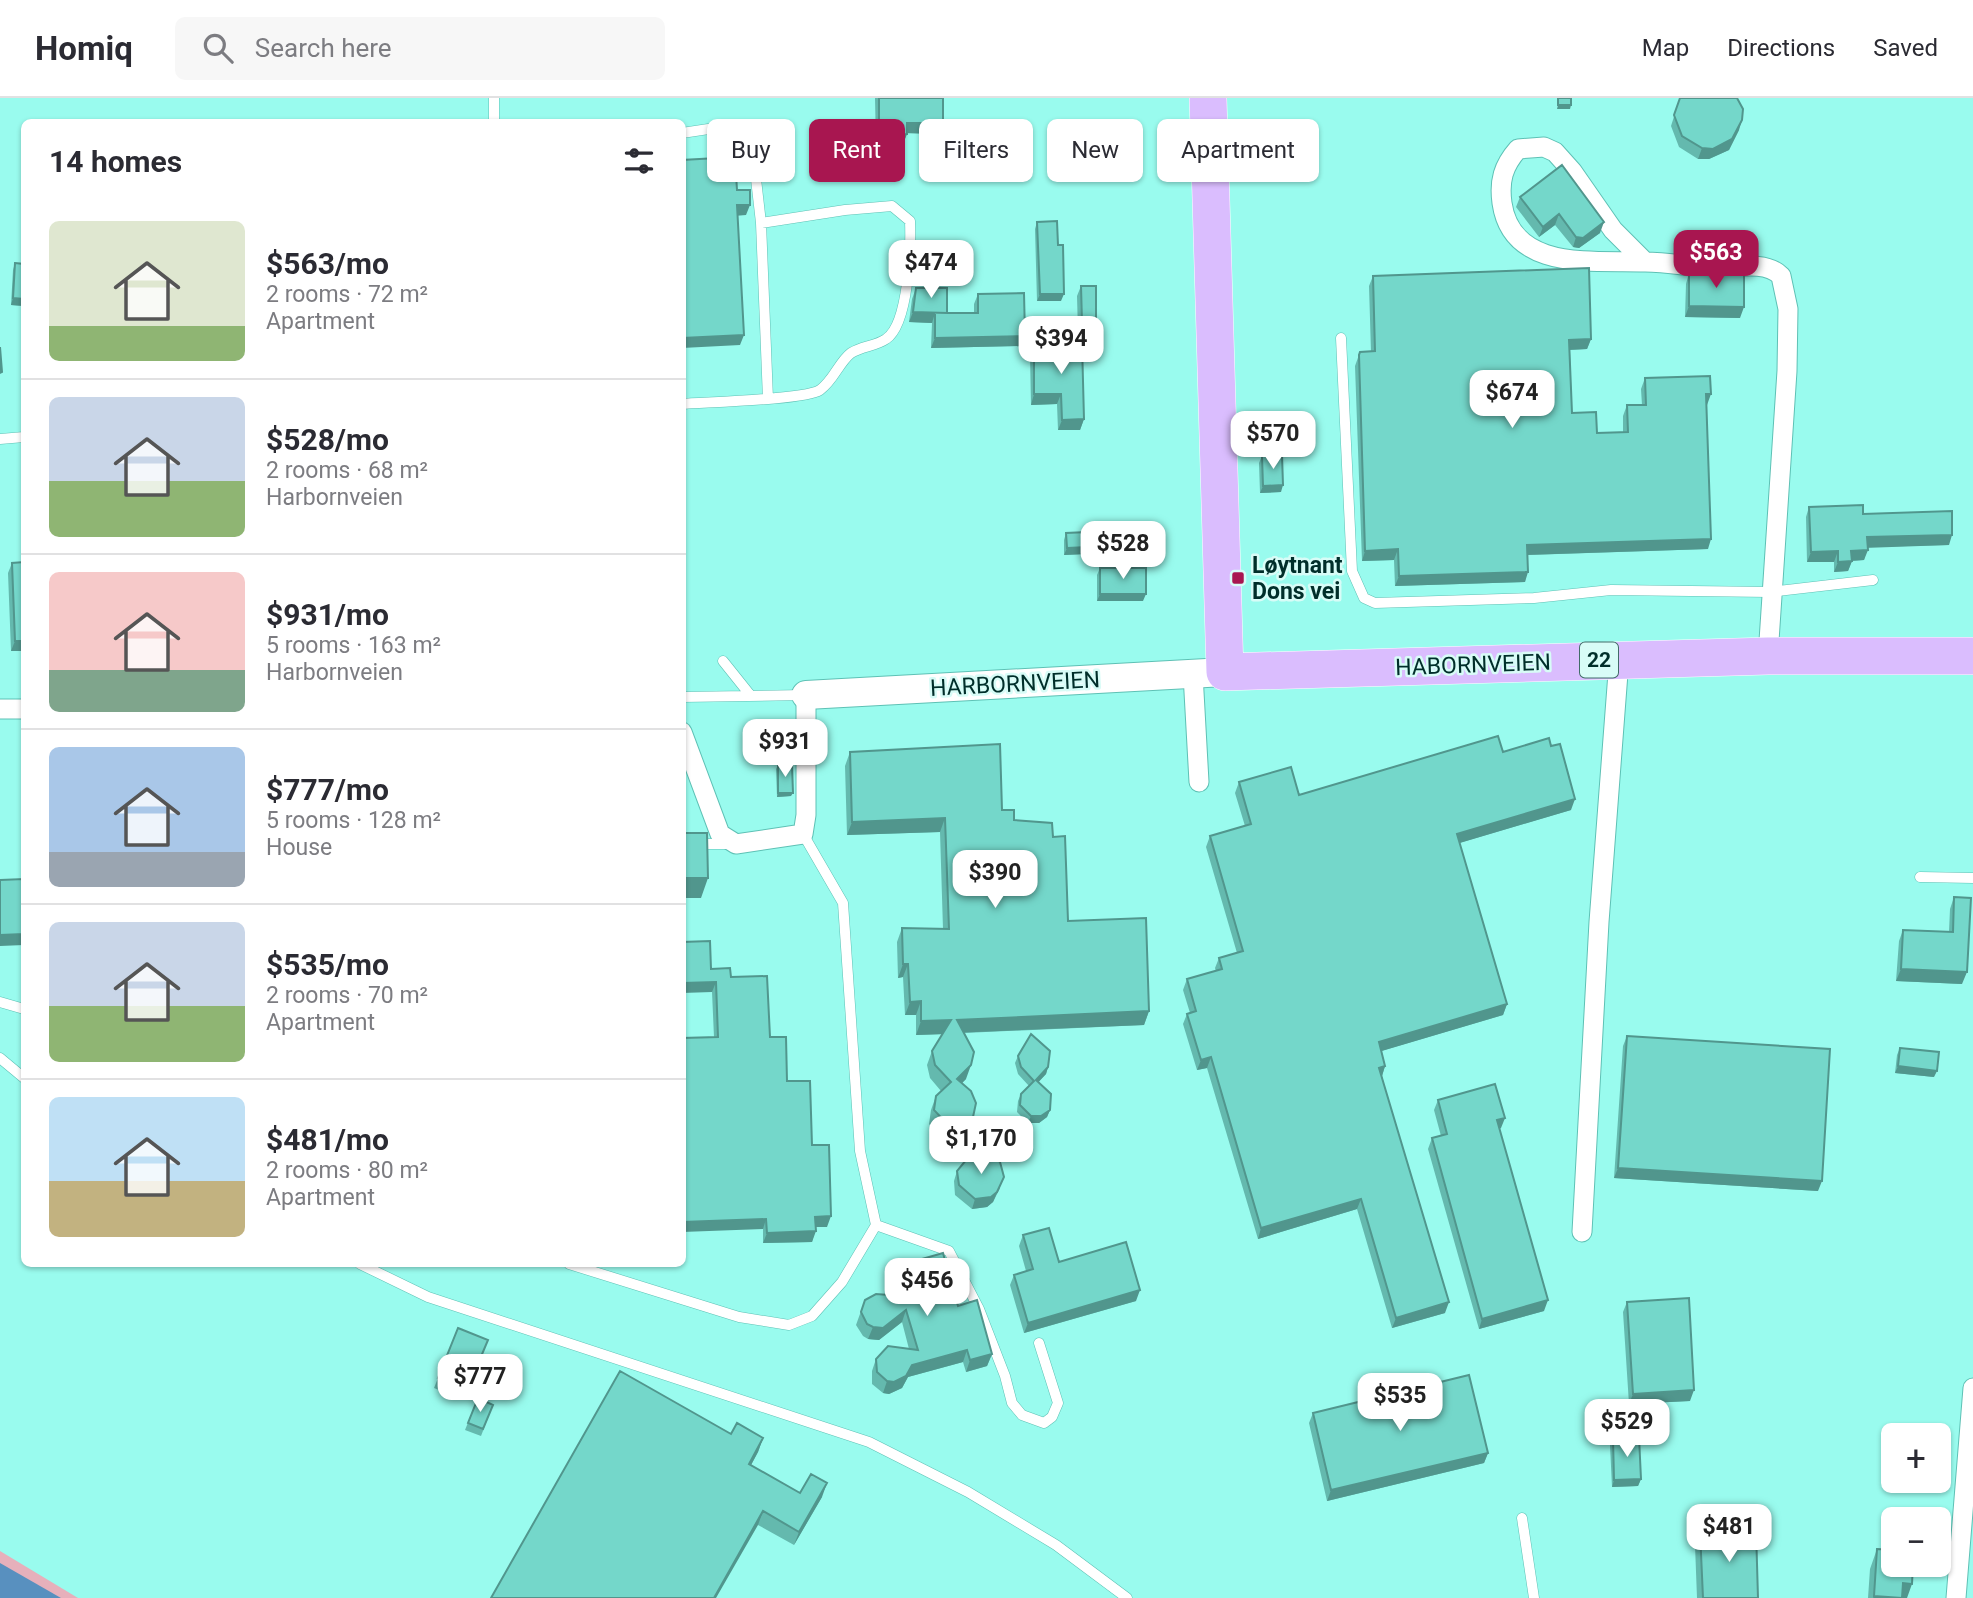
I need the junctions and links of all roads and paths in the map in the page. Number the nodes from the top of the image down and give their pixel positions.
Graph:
1 (494, 98) edge
2 (1208, 98) edge
3 (494, 119) edge
4 (686, 132) edge
5 (761, 223) junction
6 (1644, 261) junction
7 (1341, 338) dead end
8 (768, 398) junction
9 (686, 404) edge
10 (21, 437) edge
11 (0, 439) edge
12 (1872, 580) dead end
13 (1770, 592) junction
14 (1768, 656) junction
15 (1973, 656) edge
16 (1619, 660) junction
17 (723, 661) dead end
18 (1209, 673) junction
19 (806, 695) junction
20 (751, 696) junction
21 (686, 697) edge
22 (0, 709) edge
23 (21, 709) edge
24 (686, 743) edge
25 (1199, 782) dead end
26 (803, 834) junction
27 (736, 844) junction
28 (686, 845) edge
29 (1920, 877) dead end
30 (1973, 878) edge
31 (0, 1002) edge
32 (21, 1008) edge
33 (0, 1058) edge
34 (21, 1076) edge
35 (876, 1225) junction
36 (1582, 1232) dead end
37 (366, 1267) edge
38 (579, 1267) edge
39 (1039, 1343) dead end
40 (1973, 1388) edge
41 (1522, 1518) dead end
42 (1127, 1598) edge
43 (1534, 1598) edge
44 (1956, 1598) edge

1 - 3 lane
2 - 18 highway
4 - 5 lane
5 - 8 lane
5 - 8 lane
6 - 6 street
6 - 13 street
7 - 13 lane
8 - 9 lane
10 - 11 lane
12 - 13 lane
13 - 14 street
14 - 15 highway, HABORNVEIEN / 22
14 - 16 highway, HABORNVEIEN / 22
16 - 18 highway, HABORNVEIEN / 22
16 - 36 street
17 - 20 lane
18 - 19 street, HARBORNVEIEN
18 - 25 street
19 - 20 lane
19 - 26 street
20 - 21 lane
22 - 23 street
24 - 27 street
26 - 27 street
26 - 35 lane
27 - 28 lane
29 - 30 lane
31 - 32 lane
33 - 34 lane
35 - 38 lane
35 - 39 lane
37 - 42 lane
40 - 44 street
41 - 43 lane

